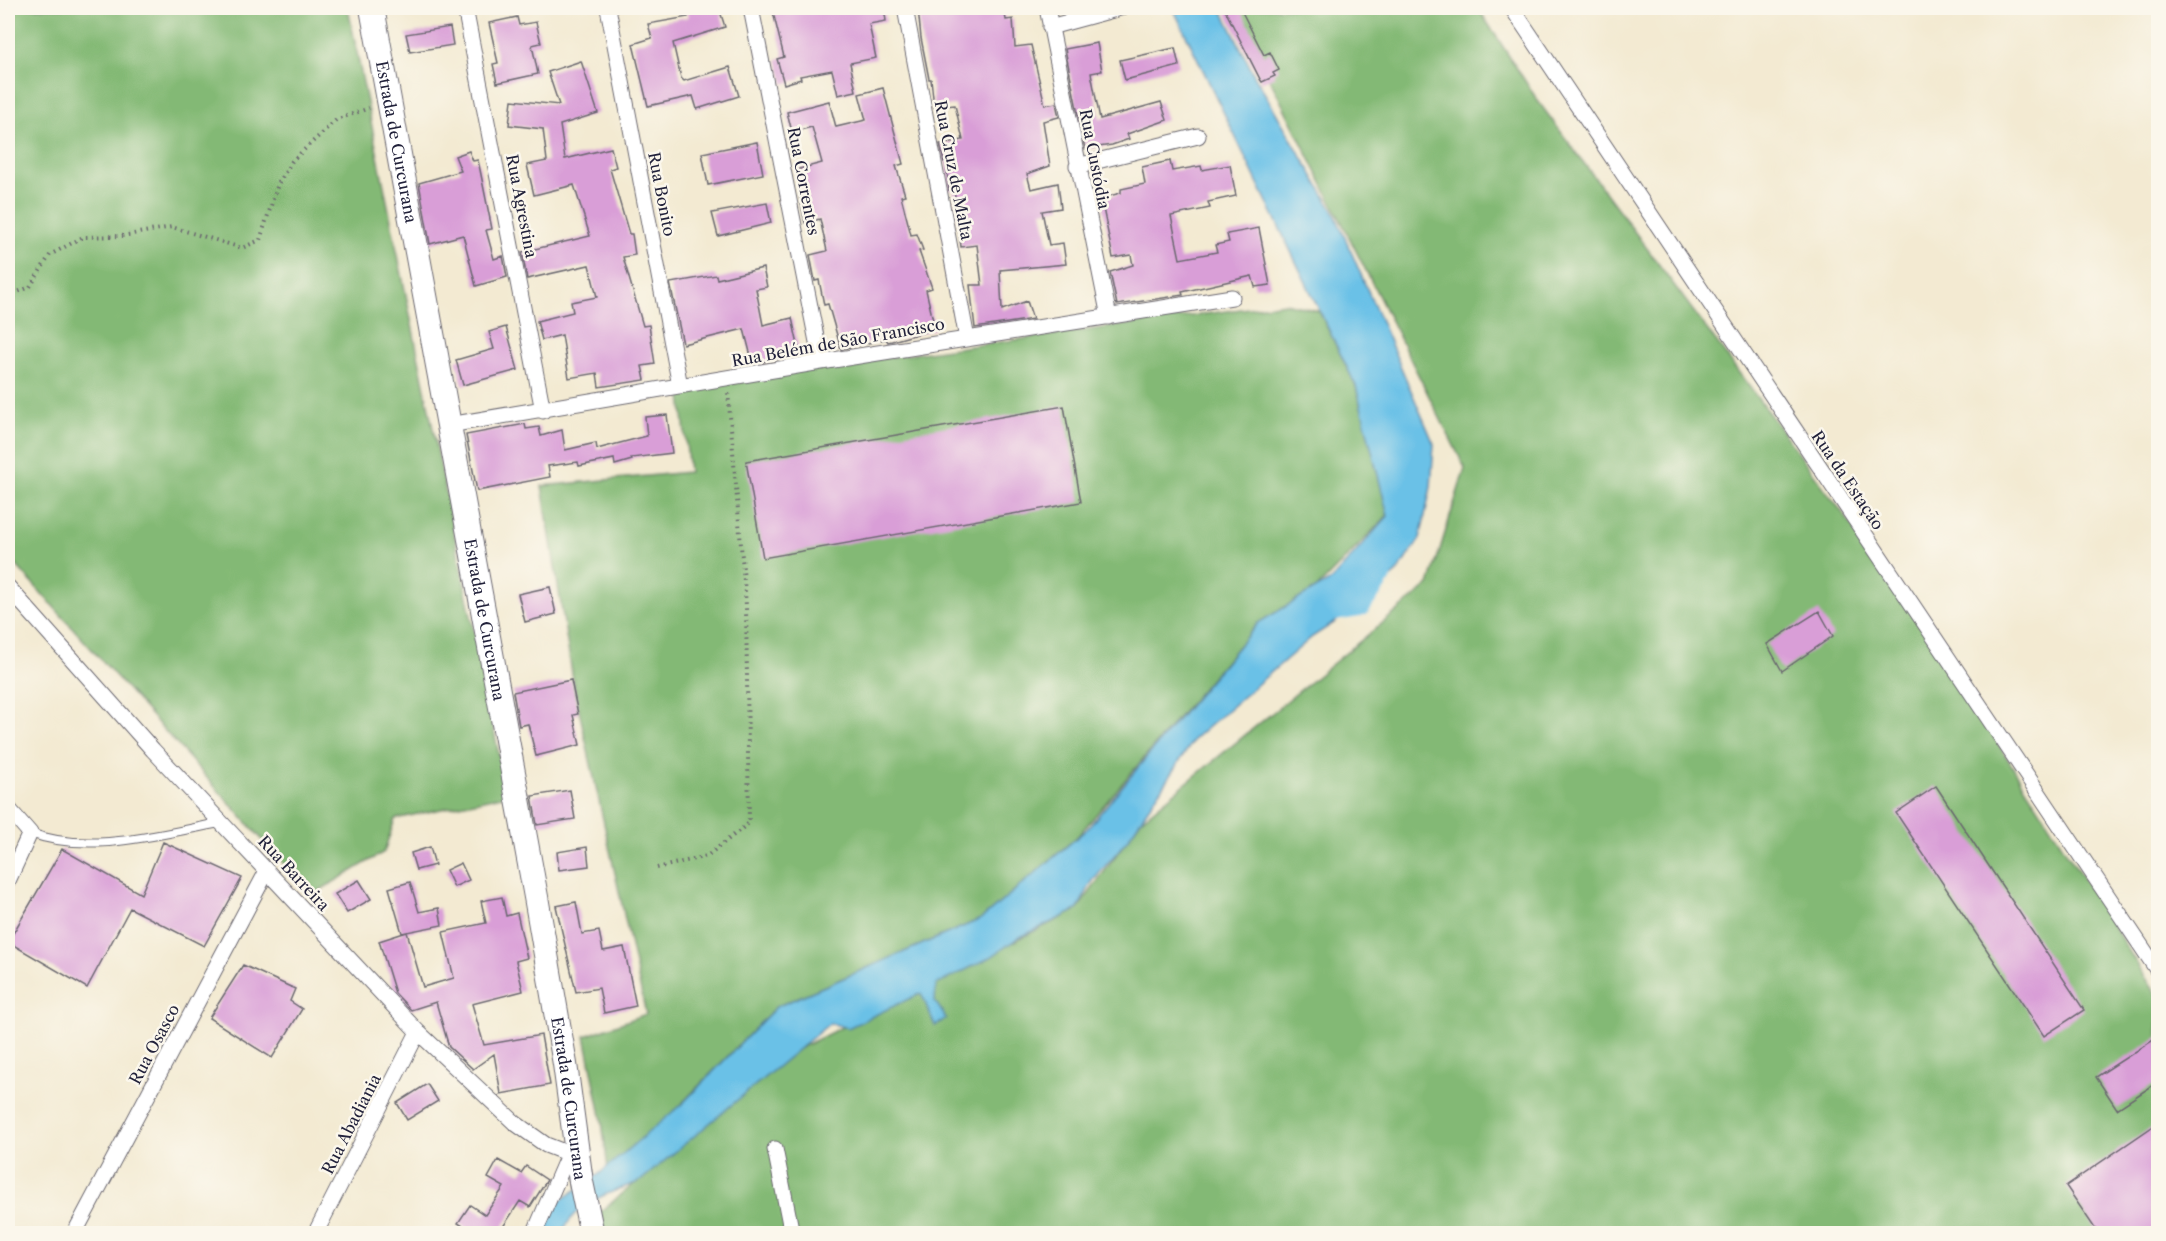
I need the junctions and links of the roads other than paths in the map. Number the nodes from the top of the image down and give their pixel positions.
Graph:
1 (372, 8) edge
2 (465, 8) edge
3 (608, 8) edge
4 (751, 8) edge
5 (905, 8) edge
6 (1047, 8) edge
7 (1120, 8) edge
8 (1512, 8) edge
9 (1050, 27) junction
10 (1198, 136) dead end
11 (1077, 166) junction
12 (1232, 297) dead end
13 (1109, 317) junction
14 (967, 339) junction
15 (821, 362) junction
16 (680, 386) junction
17 (543, 411) junction
18 (449, 425) junction
19 (8, 587) edge
20 (8, 808) edge
21 (222, 823) junction
22 (30, 833) junction
23 (267, 871) junction
24 (8, 881) edge
25 (2158, 971) edge
26 (418, 1032) junction
27 (774, 1149) dead end
28 (573, 1156) junction
29 (74, 1233) edge
30 (315, 1233) edge
31 (534, 1233) edge
32 (592, 1233) edge
33 (792, 1233) edge

1 - 18 main road, Estrada de Curcurana
2 - 17 street, Rua Agrestina
3 - 16 street, Rua Bonito
4 - 15 street, Rua Correntes
5 - 14 street, Rua Cruz de Malta
6 - 9 street, Rua Custódia
7 - 9 street
8 - 25 street, Rua da Estação
9 - 11 street, Rua Custódia
10 - 11 street
11 - 13 street, Rua Custódia
12 - 13 street, Rua Belém de São Francisco
13 - 14 street, Rua Belém de São Francisco
14 - 15 street, Rua Belém de São Francisco
15 - 16 street, Rua Belém de São Francisco
16 - 17 street, Rua Belém de São Francisco
17 - 18 street, Rua Belém de São Francisco
18 - 28 main road, Estrada de Curcurana
19 - 21 street, Rua Barreira
20 - 22 street
21 - 22 lane
21 - 23 street, Rua Barreira
22 - 24 street
23 - 26 street, Rua Barreira
23 - 29 street, Rua Osasco
26 - 28 street, Rua Barreira
26 - 30 street, Rua Abadiania
27 - 33 street
28 - 31 street
28 - 32 main road, Estrada de Curcurana

